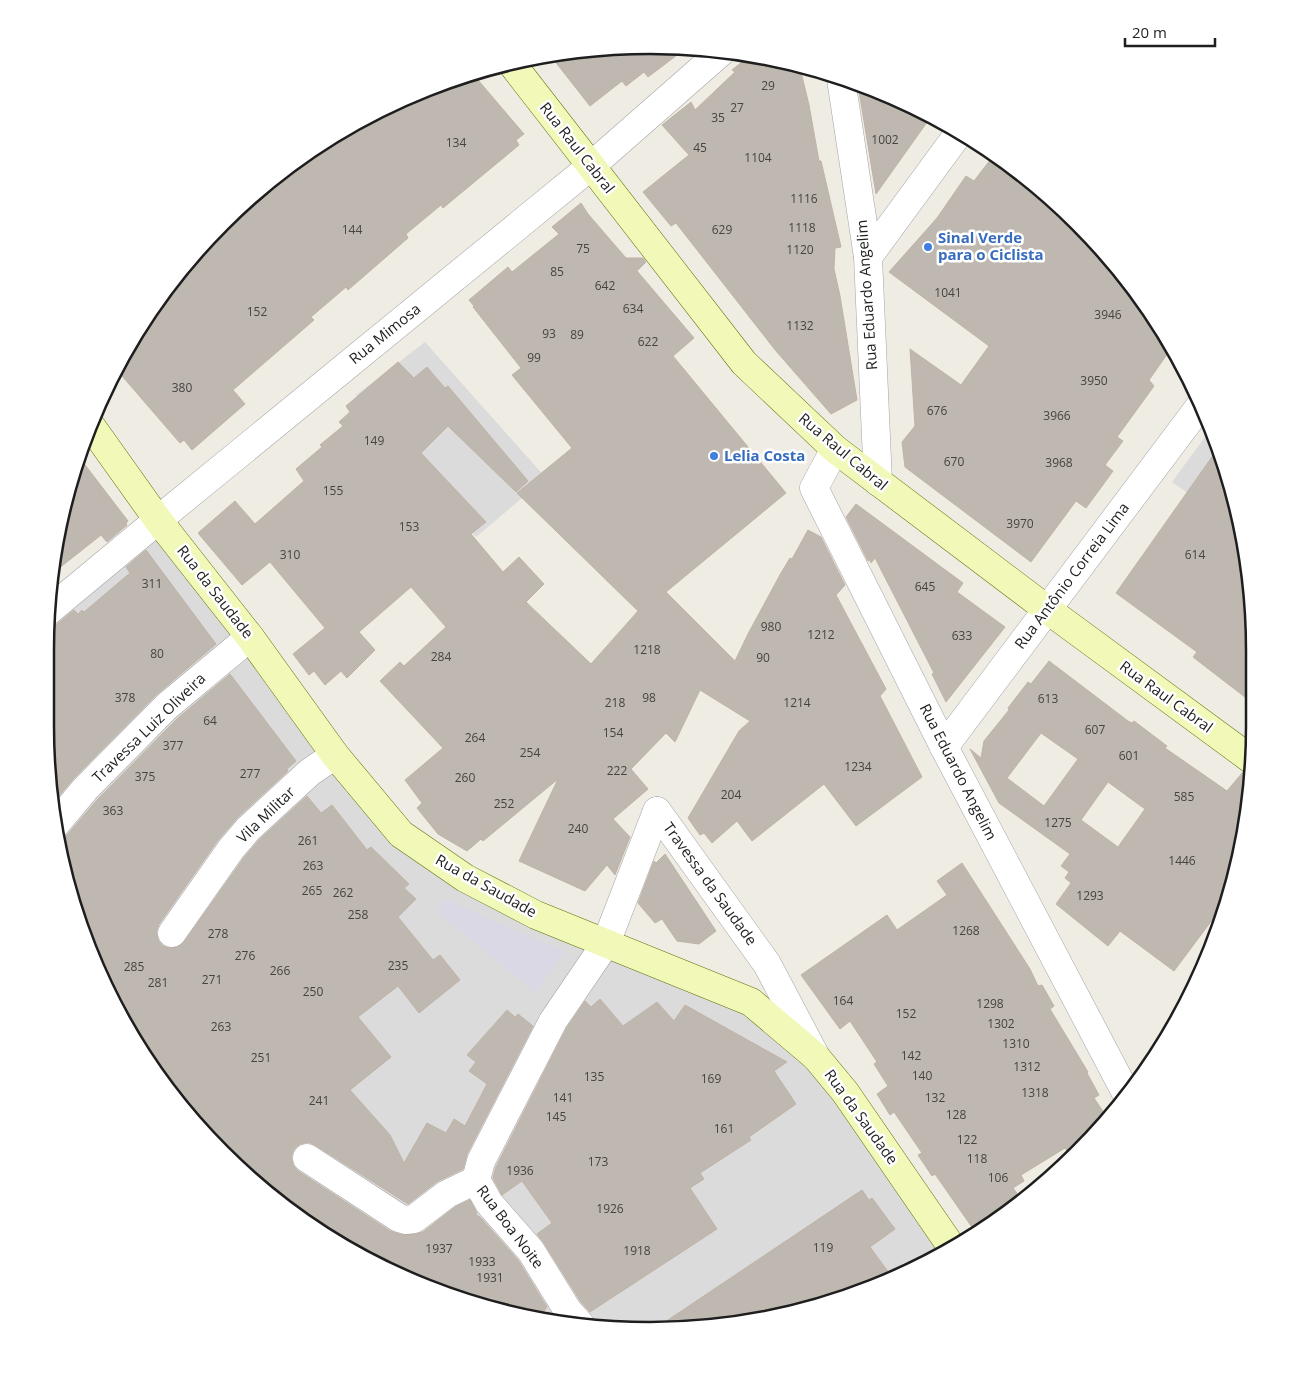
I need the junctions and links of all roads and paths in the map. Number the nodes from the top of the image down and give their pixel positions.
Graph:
1 (715, 58) edge
2 (516, 69) edge
3 (842, 85) edge
4 (955, 138) edge
5 (591, 166) junction
6 (868, 257) junction
7 (1196, 411) edge
8 (95, 432) edge
9 (835, 449) junction
10 (878, 482) junction
11 (158, 520) junction
12 (56, 605) edge
13 (1048, 610) junction
14 (250, 636) junction
15 (944, 747) junction
16 (335, 755) junction
17 (1245, 755) edge
18 (61, 817) edge
19 (172, 933) dead end
20 (606, 943) junction
21 (816, 1057) junction
22 (1124, 1088) edge
23 (307, 1158) dead end
24 (476, 1180) junction
25 (948, 1242) edge
26 (573, 1317) edge

1 - 5 street, Rua Mimosa
2 - 5 main road, Rua Raul Cabral
3 - 6 street, Rua Eduardo Angelim
4 - 6 street
5 - 9 main road, Rua Raul Cabral
5 - 11 street, Rua Mimosa
6 - 10 street, Rua Eduardo Angelim
7 - 13 street, Rua Antônio Correia Lima
8 - 11 main road, Rua da Saudade
9 - 10 main road, Rua Raul Cabral
9 - 15 street, Rua Eduardo Angelim
10 - 13 main road, Rua Raul Cabral
11 - 12 street, Rua Mimosa
11 - 14 main road, Rua da Saudade
13 - 15 street, Rua Antônio Correia Lima
13 - 17 main road, Rua Raul Cabral
14 - 16 main road, Rua da Saudade
14 - 18 street, Travessa Luiz Oliveira
15 - 22 street, Rua Eduardo Angelim
16 - 19 street, Vila Militar
16 - 20 main road, Rua da Saudade
20 - 21 main road, Rua da Saudade
20 - 21 street, Travessa da Saudade
20 - 24 street, Travessa da Saudade
21 - 25 main road, Rua da Saudade
23 - 24 street
24 - 26 street, Rua Boa Noite

